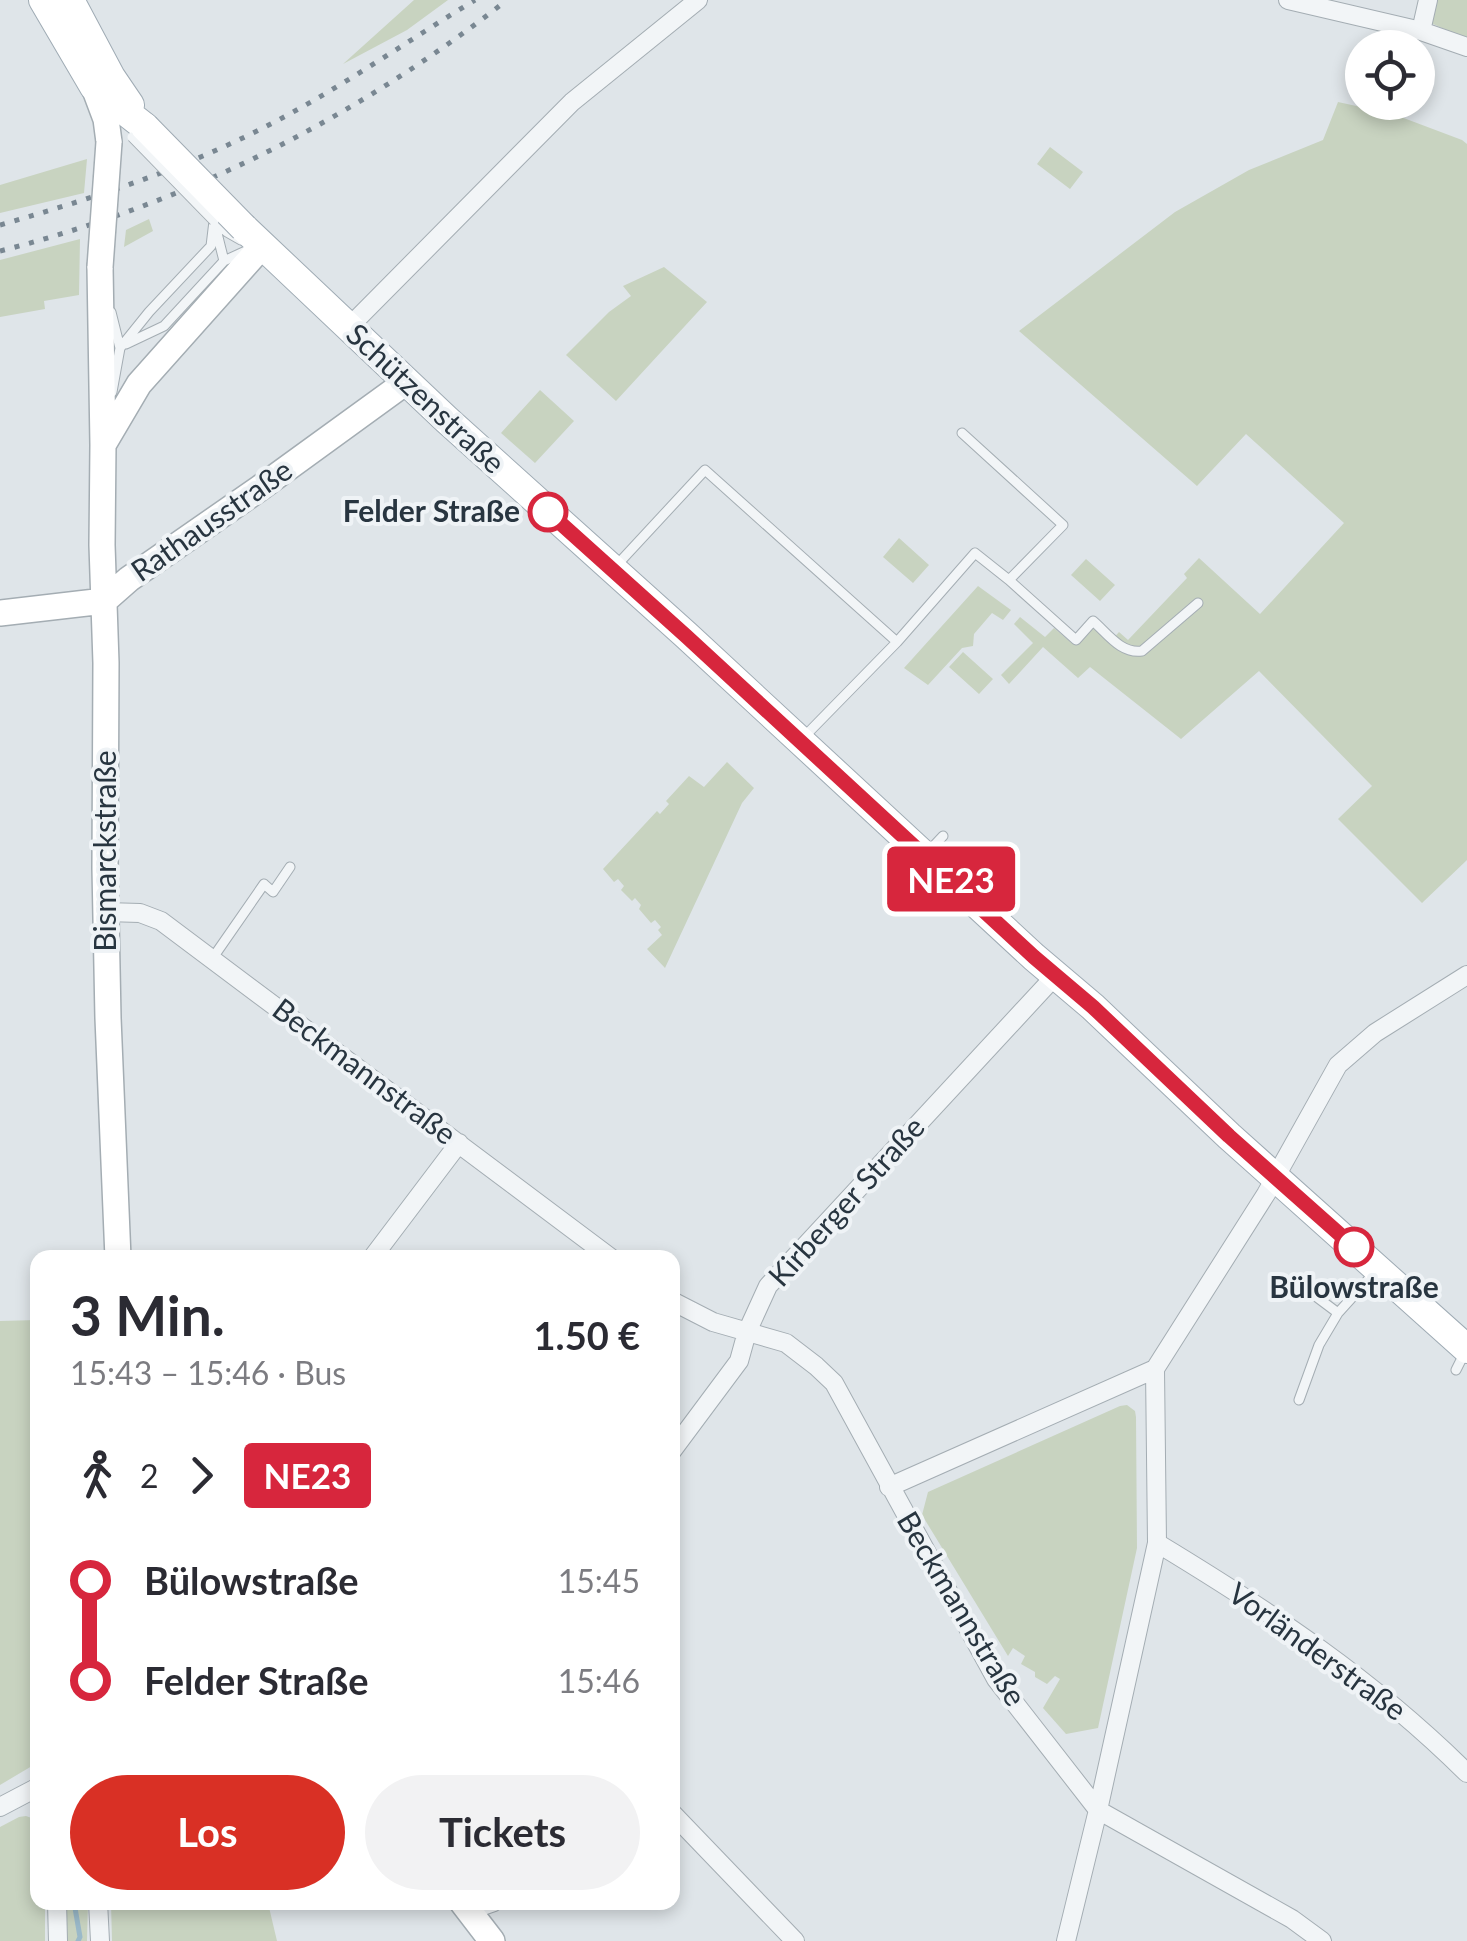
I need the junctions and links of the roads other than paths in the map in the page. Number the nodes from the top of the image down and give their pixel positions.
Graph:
1 (42, 0) edge
2 (698, 0) edge
3 (1288, 0) edge
4 (1428, 0) edge
5 (77, 4) edge
6 (1417, 30) edge
7 (1421, 30) edge
8 (1435, 36) edge
9 (1467, 48) edge
10 (107, 93) junction
11 (129, 136) junction
12 (214, 220) junction
13 (253, 237) junction
14 (100, 267) junction
15 (229, 268) junction
16 (348, 328) junction
17 (120, 348) junction
18 (406, 382) junction
19 (962, 434) dead end
20 (104, 445) junction
21 (613, 570) junction
22 (1009, 580) junction
23 (104, 601) junction
24 (1198, 603) dead end
25 (0, 614) edge
26 (897, 642) junction
27 (800, 741) junction
28 (290, 868) dead end
29 (106, 912) junction
30 (212, 959) junction
31 (1056, 975) junction
32 (1467, 975) edge
33 (459, 1143) junction
34 (1276, 1177) junction
35 (118, 1250) edge
36 (378, 1250) edge
37 (600, 1250) edge
38 (1378, 1269) junction
39 (1298, 1283) dead end
40 (680, 1305) edge
41 (1338, 1313) junction
42 (747, 1332) junction
43 (1463, 1356) edge
44 (1155, 1369) junction
45 (1299, 1400) dead end
46 (680, 1439) edge
47 (889, 1487) junction
48 (1157, 1544) junction
49 (1467, 1773) edge
50 (30, 1791) edge
51 (0, 1808) edge
52 (1098, 1810) junction
53 (680, 1833) edge
54 (57, 1910) edge
55 (98, 1910) edge
56 (467, 1910) edge
57 (58, 1941) edge
58 (100, 1941) edge
59 (492, 1941) edge
60 (796, 1941) edge
61 (1066, 1941) edge
62 (1322, 1941) edge

1 - 10 main road
2 - 16 street
3 - 6 street
4 - 7 street
5 - 10 main road
8 - 9 street
10 - 11 main road, Schützenstraße
10 - 11 main road, Bismarckstraße
11 - 12 lane, bridge
11 - 13 main road, Schützenstraße, bridge
11 - 14 main road, Bismarckstraße, bridge
12 - 13 lane
12 - 15 lane
12 - 17 lane
13 - 15 main road, Bismarckstraße
13 - 16 main road, Schützenstraße
14 - 17 lane, Bismarckstraße
14 - 20 main road, Bismarckstraße
15 - 17 lane
15 - 20 main road, Bismarckstraße
16 - 18 main road, Schützenstraße
17 - 20 lane
18 - 21 main road, Schützenstraße
18 - 23 main road, Rathausstraße
19 - 22 lane
20 - 23 main road, Bismarckstraße
21 - 26 lane
21 - 27 main road, Schützenstraße
22 - 24 lane
22 - 26 lane
23 - 25 main road, Rathausstraße
23 - 29 main road, Bismarckstraße
26 - 27 lane
27 - 31 main road, Schützenstraße
28 - 30 lane
29 - 30 street, Beckmannstraße
29 - 35 main road, Bismarckstraße
30 - 33 street, Beckmannstraße
31 - 34 main road, Schützenstraße
31 - 42 street, Kirberger Straße
32 - 34 street
33 - 36 street
33 - 37 street, Beckmannstraße
34 - 38 main road, Schützenstraße
34 - 44 street
38 - 41 lane
38 - 43 main road, Schützenstraße
39 - 41 lane
40 - 42 street, Beckmannstraße
41 - 45 lane
42 - 46 street, Kirberger Straße
42 - 47 street, Beckmannstraße
44 - 47 street
44 - 48 street
47 - 52 street, Beckmannstraße
48 - 49 street, Vorländerstraße
48 - 52 street
50 - 51 street
52 - 61 street
52 - 62 street, Beckmannstraße
53 - 60 street
54 - 57 street
55 - 58 street
56 - 59 main road

